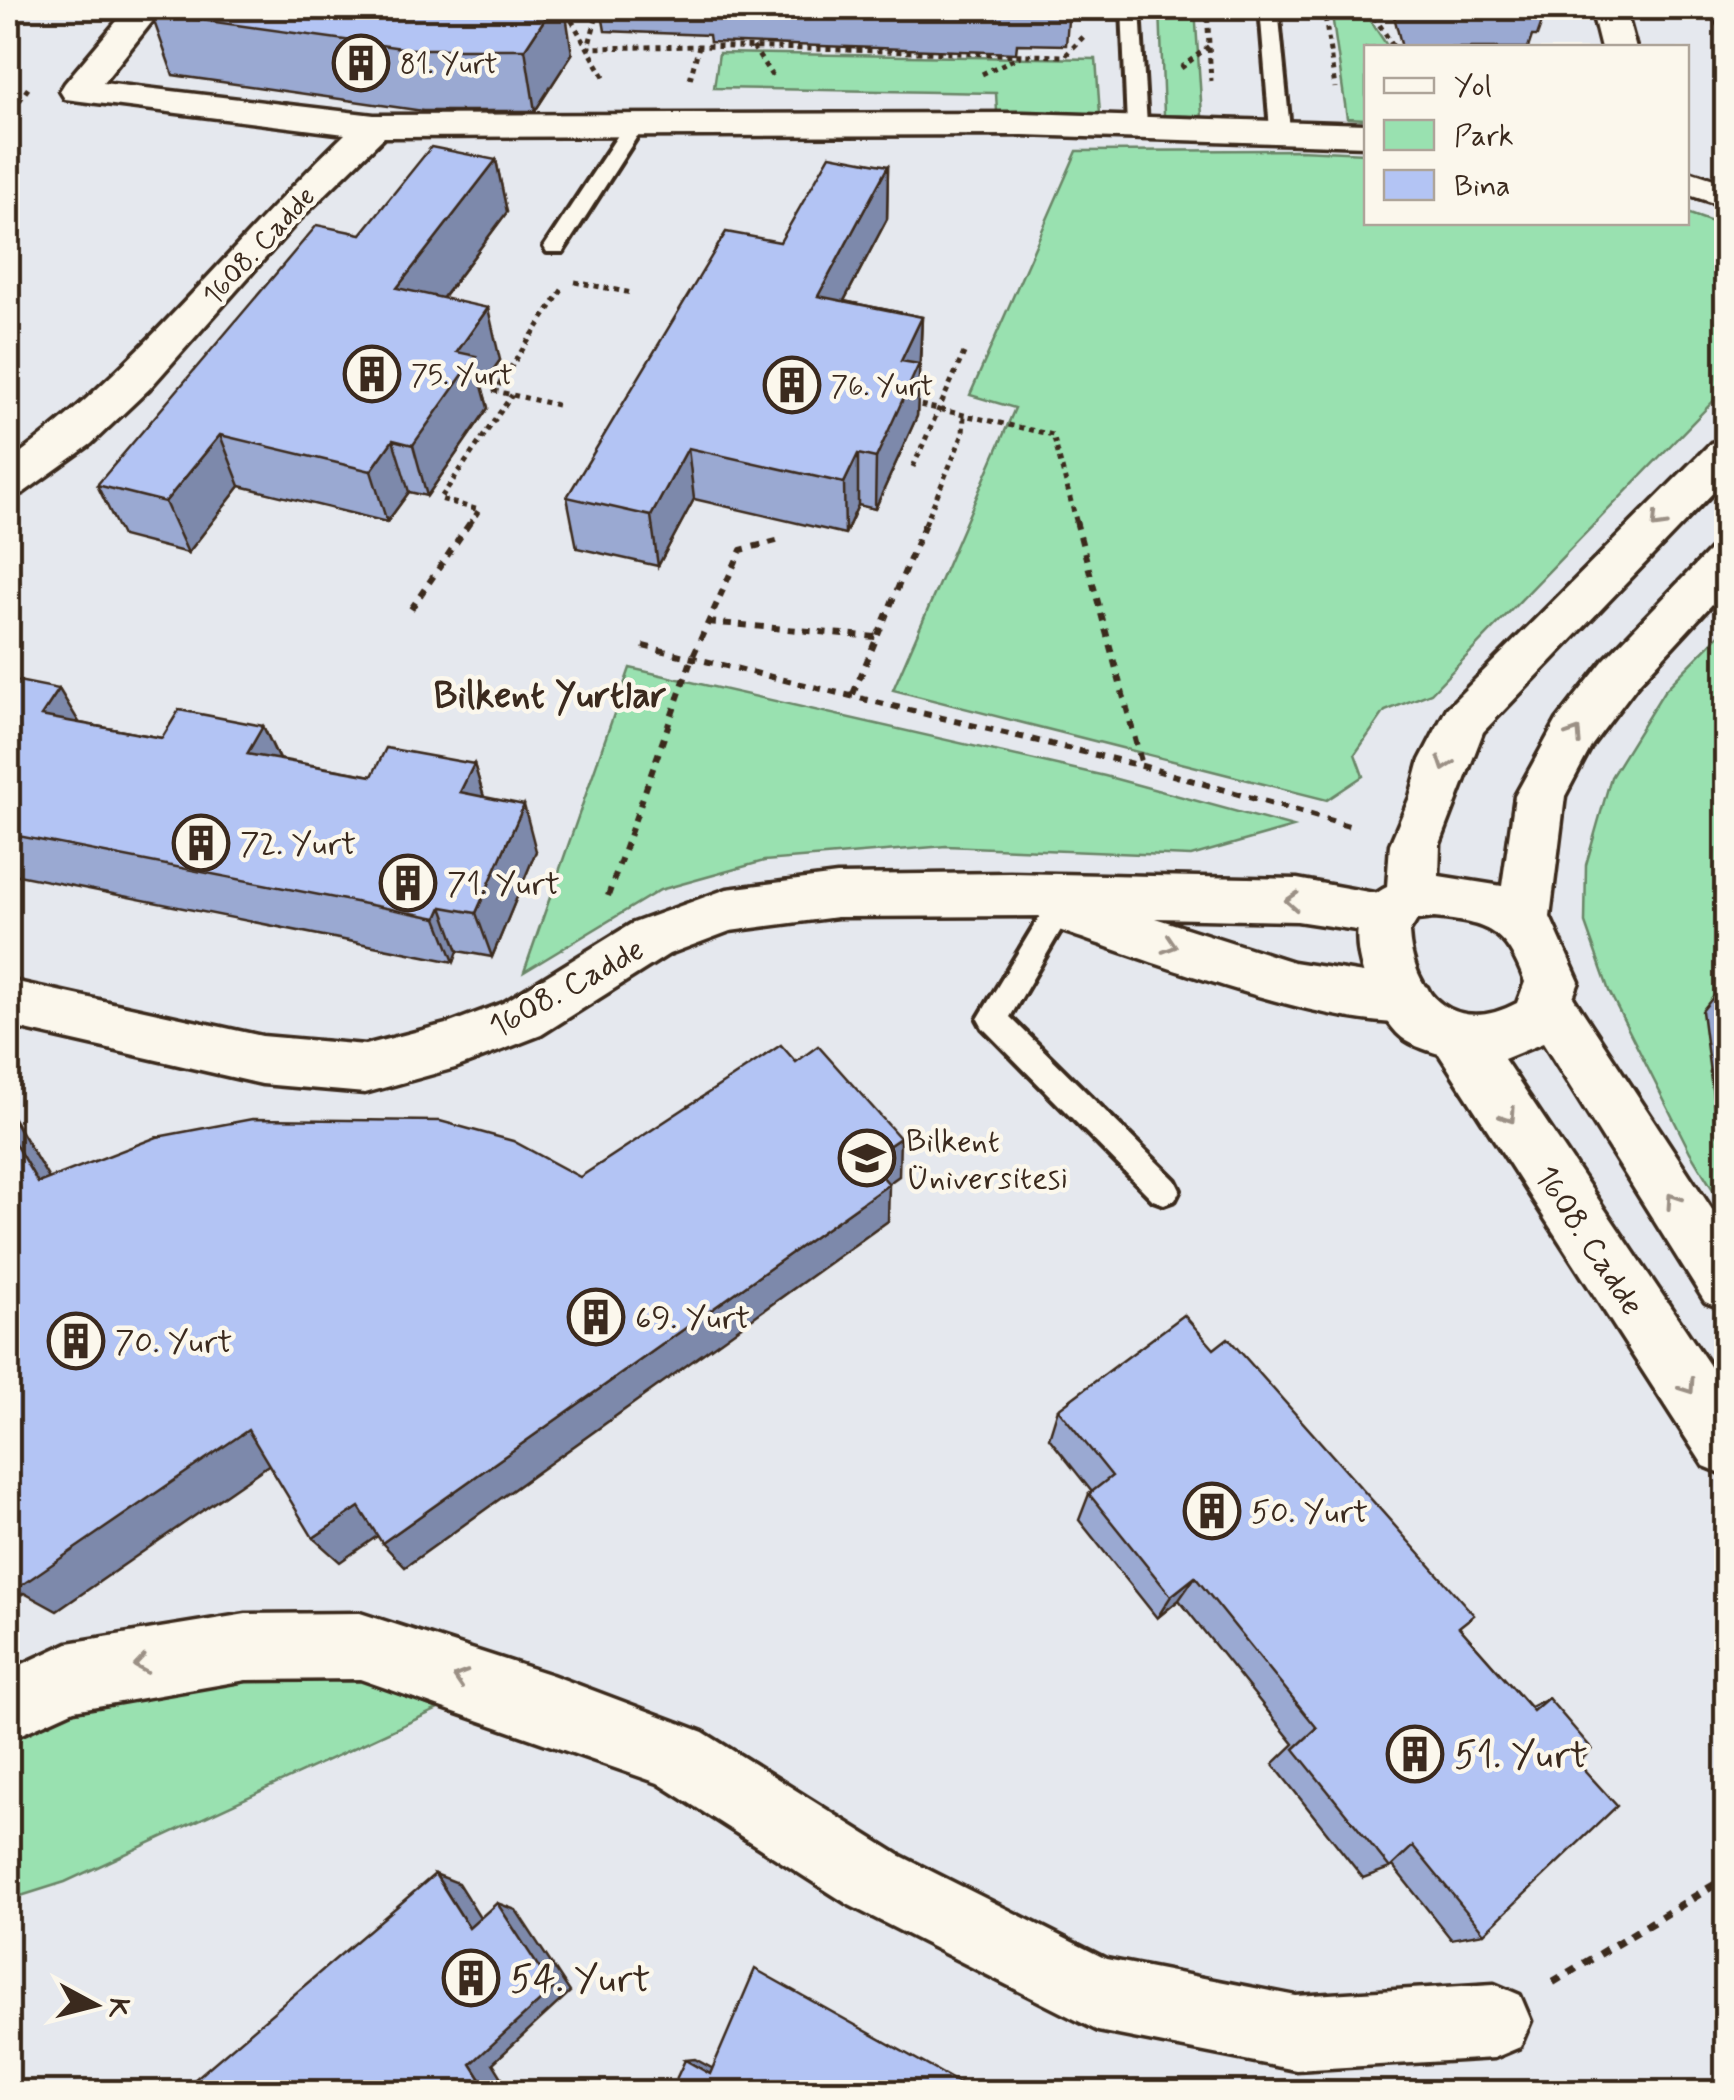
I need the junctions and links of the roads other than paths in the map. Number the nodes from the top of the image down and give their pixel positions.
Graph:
1 (146, 8) edge
2 (1131, 8) edge
3 (1270, 8) edge
4 (1608, 8) edge
5 (1618, 45) edge
6 (374, 126) junction
7 (1137, 126) junction
8 (633, 127) junction
9 (1280, 130) junction
10 (1354, 134) edge
11 (1689, 182) edge
12 (1726, 196) edge
13 (555, 247) dead end
14 (1726, 453) edge
15 (8, 482) edge
16 (1726, 561) edge
17 (1035, 902) junction
18 (1400, 907) junction
19 (1523, 927) junction
20 (1546, 1001) junction
21 (8, 1002) edge
22 (1408, 1003) junction
23 (1456, 1034) junction
24 (1164, 1190) dead end
25 (1726, 1282) edge
26 (1726, 1444) edge
27 (8, 1706) edge
28 (1494, 2020) road end

1 - 6 street
2 - 7 lane
3 - 9 lane
4 - 5 street
6 - 8 street
6 - 15 street, 1608. Cadde
7 - 8 street
7 - 9 street
8 - 13 lane
9 - 10 street
11 - 12 street
14 -> 18 street
19 -> 16 street
18 -> 17 street, 1608. Cadde
17 - 21 street, 1608. Cadde
17 -> 22 street, 1608. Cadde
17 - 24 lane
18 - 19 street, 1608. Cadde
18 - 22 street, 1608. Cadde
19 - 20 street, 1608. Cadde
20 - 23 street, 1608. Cadde
25 -> 20 street, 1608. Cadde
22 - 23 street, 1608. Cadde
23 -> 26 street, 1608. Cadde
28 -> 27 street

